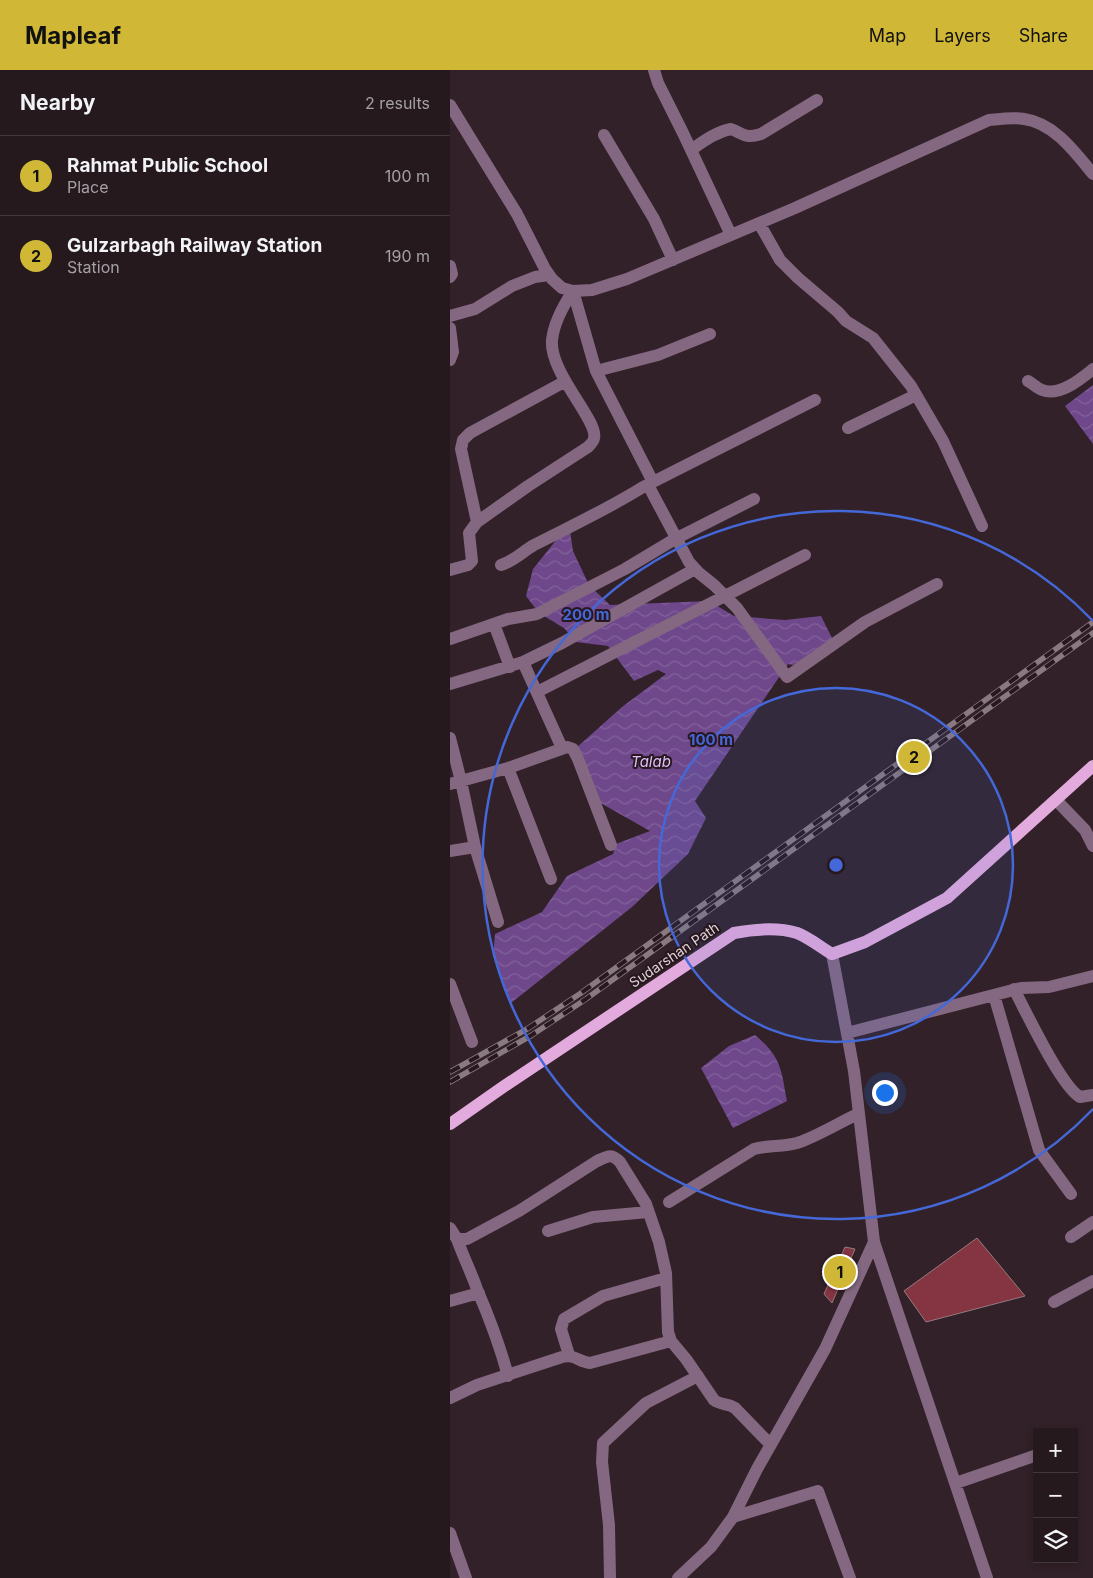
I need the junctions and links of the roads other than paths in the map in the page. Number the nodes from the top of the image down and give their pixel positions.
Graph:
1 (654, 70) edge
2 (817, 100) dead end
3 (450, 106) edge
4 (604, 136) dead end
5 (691, 150) junction
6 (1093, 174) edge
7 (759, 224) junction
8 (731, 235) junction
9 (673, 260) junction
10 (450, 266) edge
11 (549, 275) junction
12 (450, 277) edge
13 (573, 291) junction
14 (450, 316) edge
15 (450, 328) edge
16 (710, 334) dead end
17 (450, 360) edge
18 (1093, 369) edge
19 (596, 371) junction
20 (1028, 381) dead end
21 (564, 382) junction
22 (916, 395) junction
23 (815, 400) dead end
24 (848, 428) dead end
25 (650, 483) junction
26 (754, 499) dead end
27 (477, 522) junction
28 (982, 526) dead end
29 (675, 538) junction
30 (804, 555) dead end
31 (501, 565) dead end
32 (694, 569) junction
33 (450, 570) edge
34 (937, 584) dead end
35 (724, 597) junction
36 (494, 624) junction
37 (450, 639) edge
38 (523, 662) junction
39 (510, 666) junction
40 (450, 684) edge
41 (537, 692) junction
42 (450, 738) edge
43 (562, 748) junction
44 (1093, 766) edge
45 (508, 768) junction
46 (455, 782) edge
47 (1056, 800) junction
48 (611, 845) dead end
49 (1093, 846) edge
50 (474, 847) junction
51 (450, 851) edge
52 (551, 879) dead end
53 (498, 922) dead end
54 (832, 954) junction
55 (1093, 976) edge
56 (450, 984) edge
57 (1014, 989) junction
58 (994, 995) junction
59 (847, 1033) junction
60 (472, 1042) dead end
61 (1093, 1095) edge
62 (858, 1114) junction
63 (450, 1124) edge
64 (1071, 1194) dead end
65 (669, 1202) dead end
66 (648, 1212) junction
67 (1093, 1222) edge
68 (548, 1231) dead end
69 (454, 1233) edge
70 (1071, 1237) dead end
71 (874, 1242) junction
72 (666, 1278) junction
73 (1093, 1281) edge
74 (479, 1293) junction
75 (450, 1301) edge
76 (1054, 1302) dead end
77 (671, 1341) junction
78 (569, 1356) junction
79 (508, 1376) junction
80 (698, 1376) junction
81 (450, 1398) edge
82 (771, 1445) junction
83 (1033, 1456) edge
84 (956, 1483) junction
85 (733, 1518) junction
86 (450, 1533) edge
87 (466, 1578) edge
88 (610, 1578) edge
89 (678, 1578) edge
90 (850, 1578) edge
91 (988, 1578) edge

1 - 5 street
2 - 5 street
3 - 11 street
4 - 9 street
5 - 8 street
6 - 7 street
7 - 8 street
7 - 22 street
8 - 9 street
9 - 13 street
10 - 12 street
11 - 13 street
11 - 14 street
13 - 19 street
13 - 21 street
15 - 17 street
16 - 19 street
18 - 20 street
19 - 25 street
21 - 27 street
21 - 27 street
22 - 24 street
22 - 28 street
23 - 25 street
25 - 29 street
25 - 31 street
26 - 29 street
27 - 33 street
29 - 32 street
29 - 36 street
30 - 35 street
32 - 35 street
32 - 38 street
34 - 35 street
35 - 41 street
36 - 37 street
36 - 39 street
38 - 39 street
38 - 41 street
39 - 40 street
41 - 43 street
42 - 46 street
43 - 45 street
43 - 48 street
44 - 47 main road
45 - 46 street
45 - 52 street
46 - 50 street
47 - 49 street
47 - 54 main road
50 - 51 street
50 - 53 street
54 - 59 street
54 - 63 main road, Sudarshan Path
55 - 57 street
56 - 60 street
57 - 58 street
57 - 61 street
58 - 59 street
58 - 64 street
59 - 62 street
62 - 65 street
62 - 71 street
66 - 68 street
66 - 69 street
66 - 72 street
67 - 70 street
69 - 74 street
71 - 82 street
71 - 84 street
72 - 77 street
72 - 78 street
73 - 76 street
74 - 75 street
74 - 79 street
77 - 78 street
77 - 80 street
78 - 79 street
79 - 81 street
80 - 82 street
80 - 88 street
82 - 85 street
83 - 84 street
84 - 91 street
85 - 89 street
85 - 90 street
86 - 87 street

